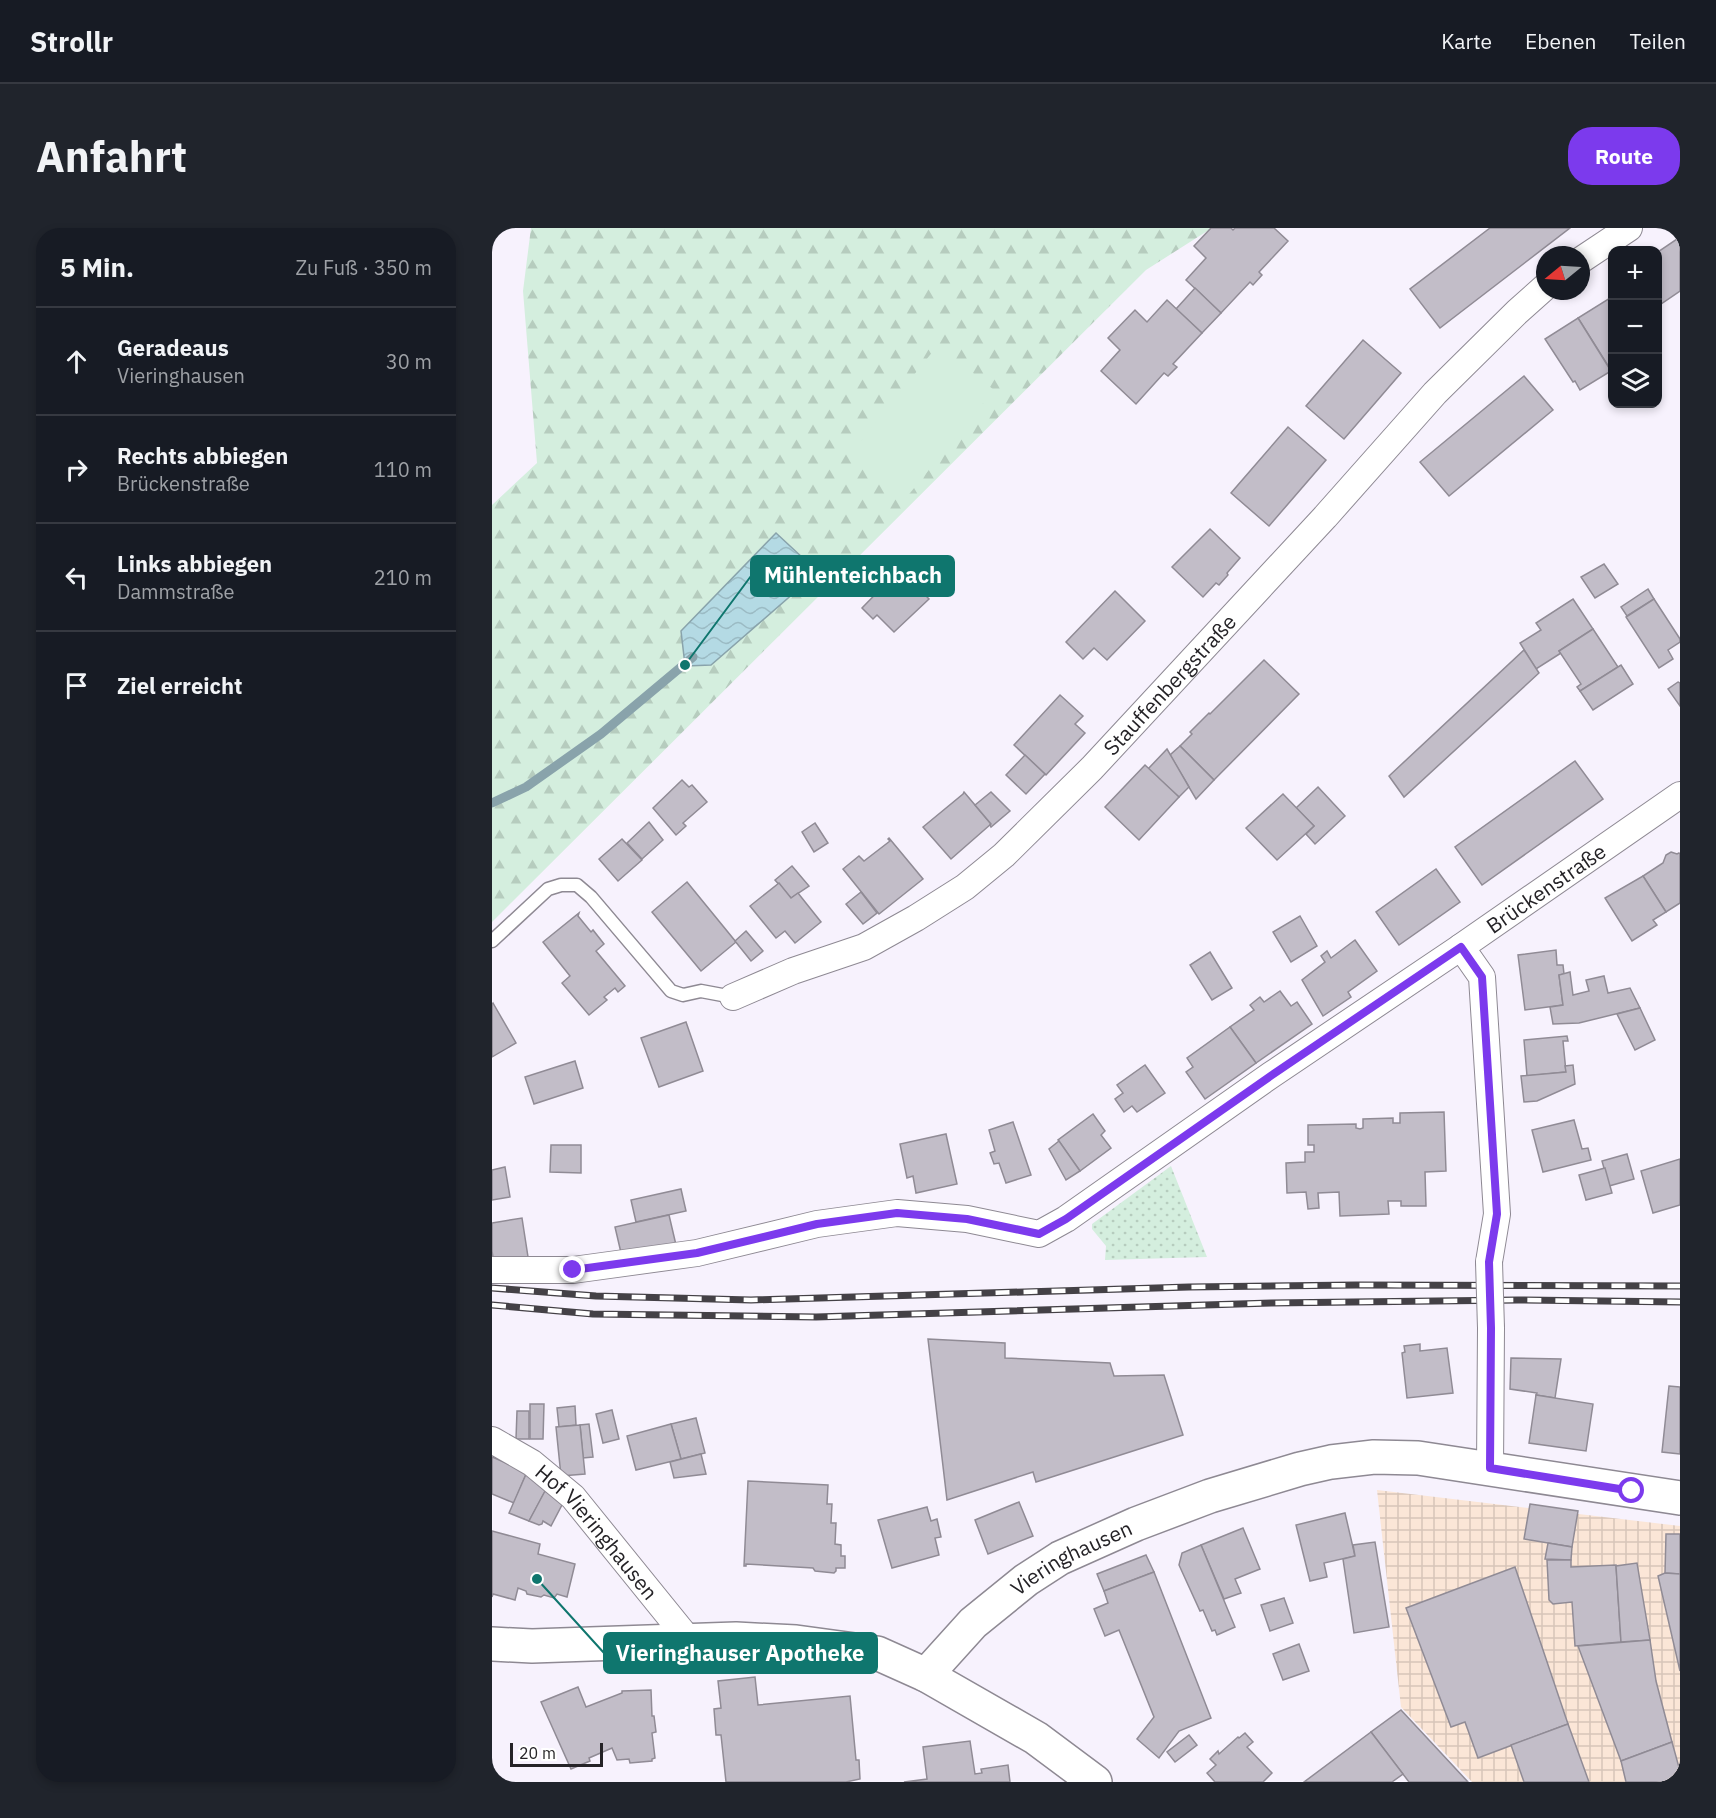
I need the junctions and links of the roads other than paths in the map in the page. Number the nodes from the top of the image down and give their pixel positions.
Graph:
1 (1629, 228) edge
2 (1590, 254) edge
3 (1536, 295) edge
4 (1680, 795) edge
5 (492, 941) edge
6 (1461, 947) junction
7 (733, 998) joint
8 (492, 1270) edge
9 (492, 1440) edge
10 (1490, 1468) junction
11 (1680, 1498) edge
12 (688, 1639) junction
13 (492, 1644) edge
14 (926, 1675) junction
15 (1095, 1782) edge

1 - 2 street
3 - 7 street, Stauffenbergstraße
4 - 6 street, Brückenstraße
5 - 7 lane
6 - 8 street, Brückenstraße
6 - 10 street, bridge
9 - 12 street, Hof Vieringhausen
10 - 11 main road, Vieringhausen
10 - 14 main road, Vieringhausen
12 - 13 main road
12 - 14 main road
14 - 15 main road

